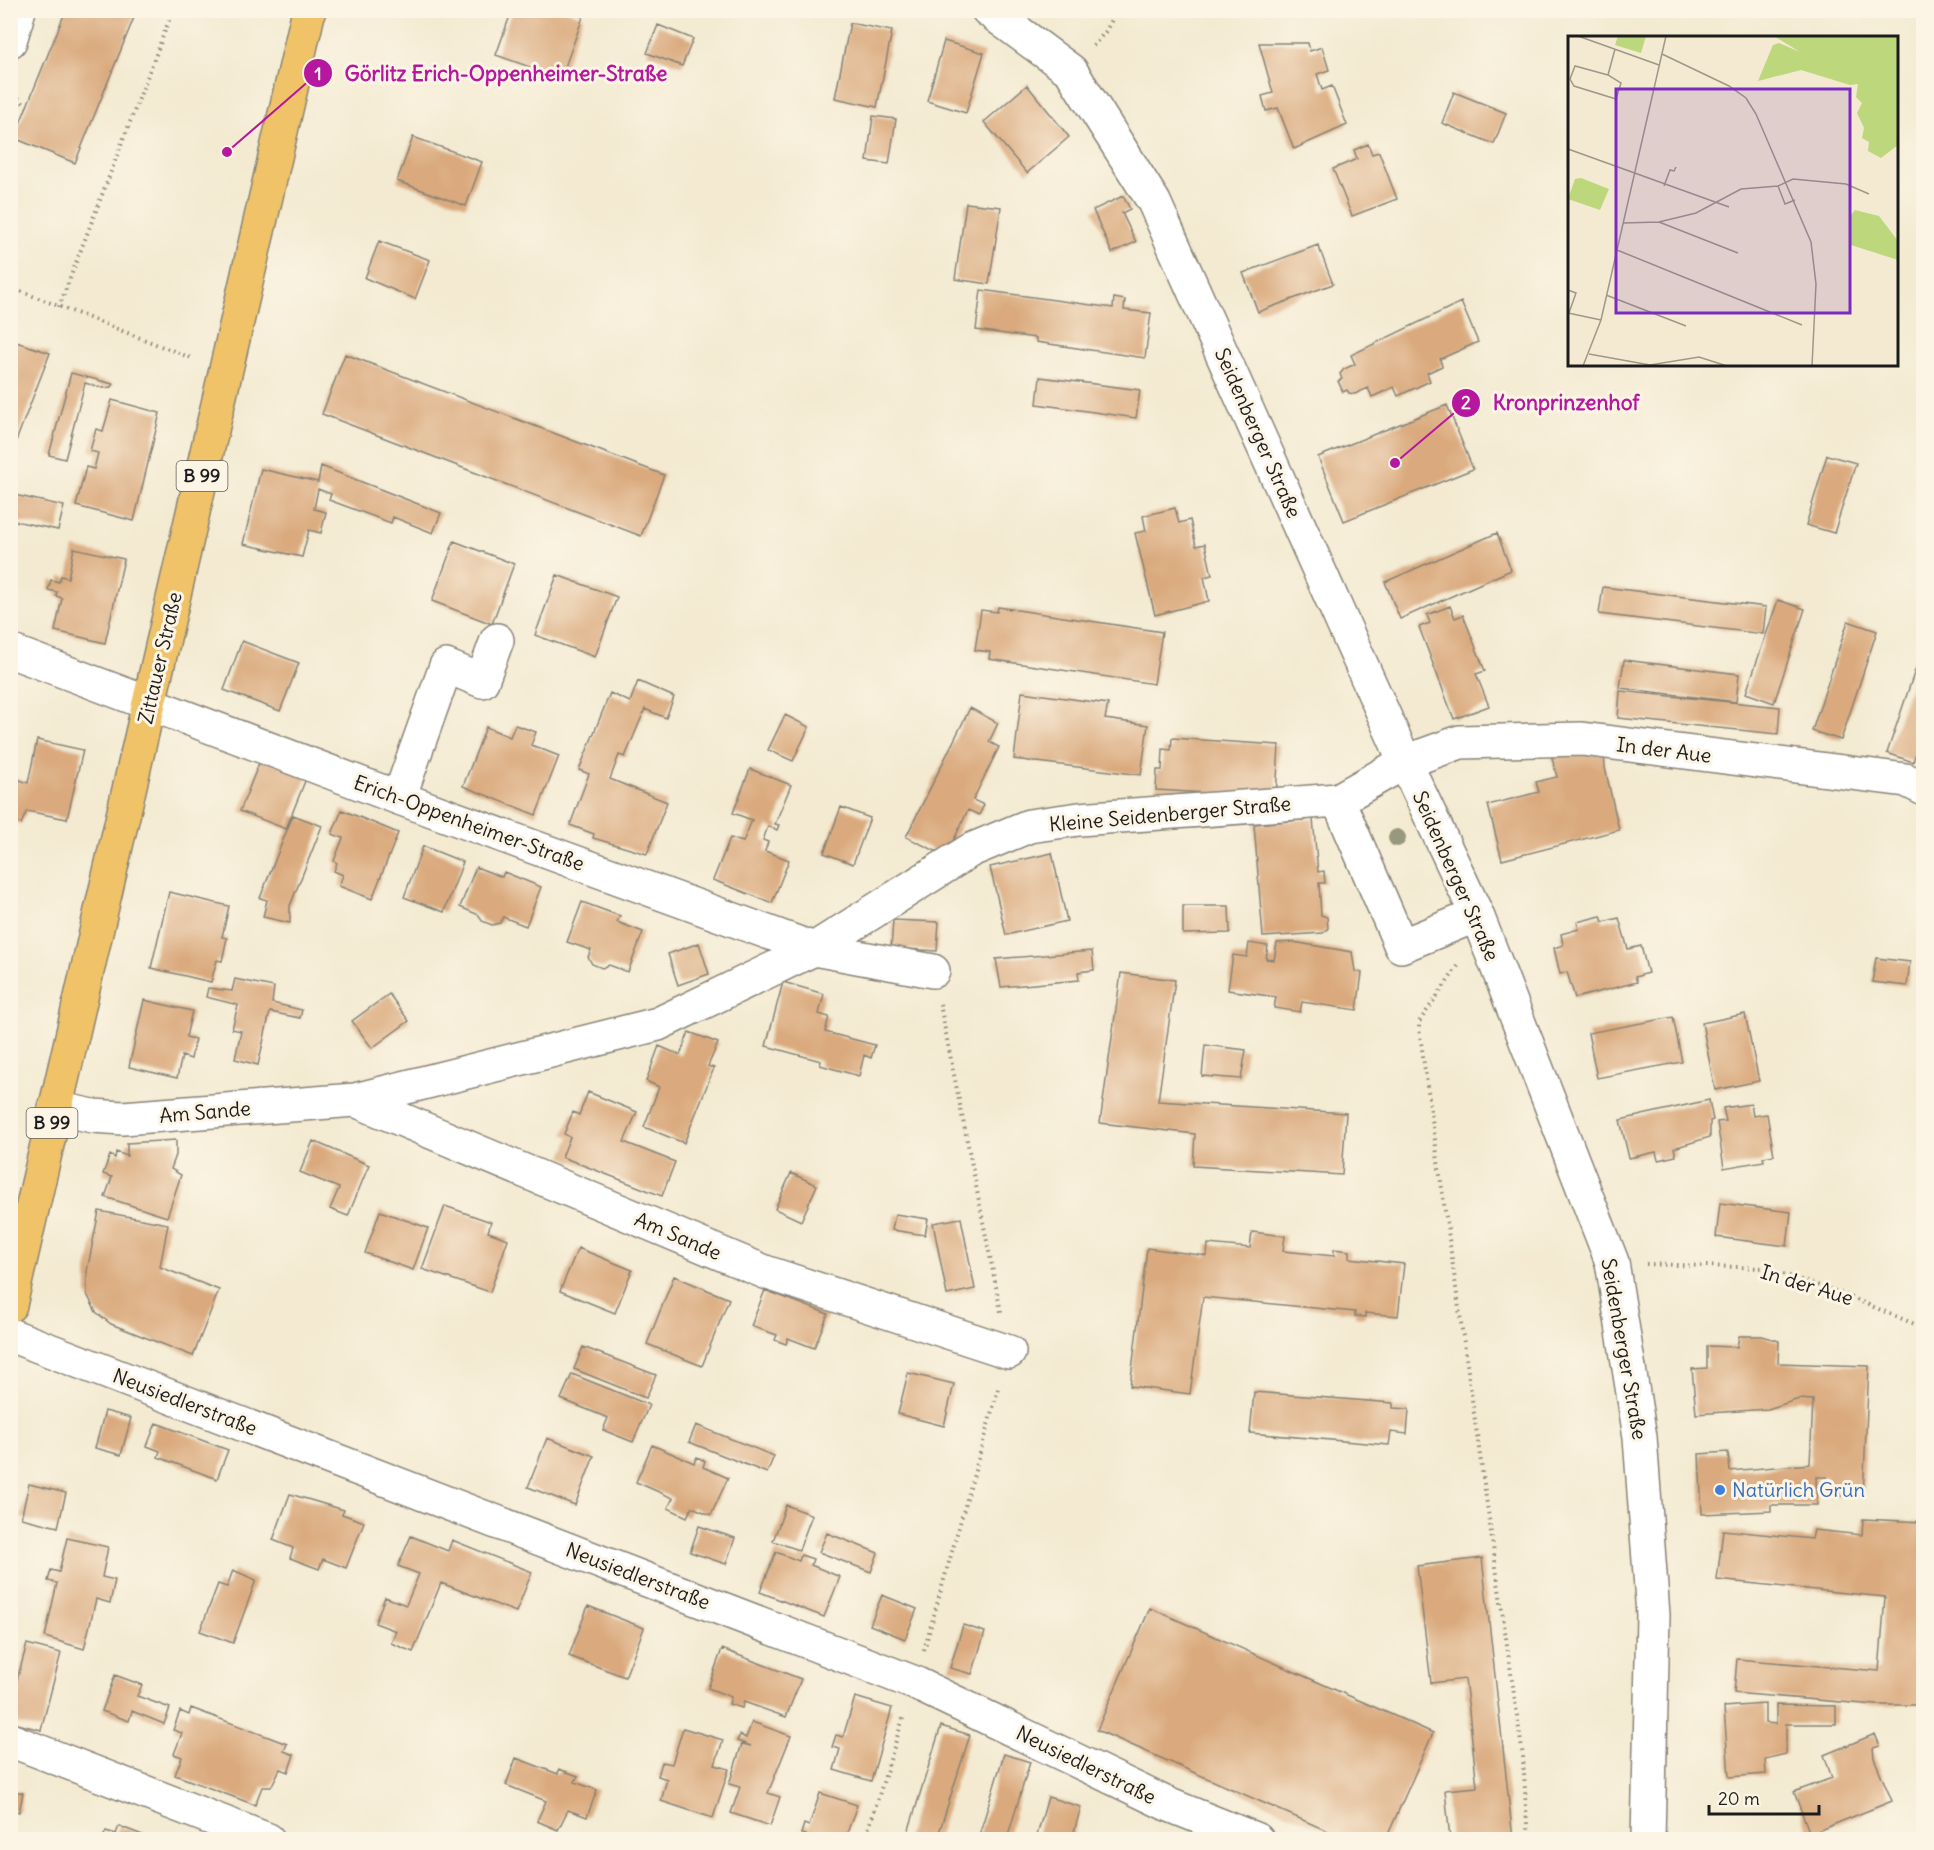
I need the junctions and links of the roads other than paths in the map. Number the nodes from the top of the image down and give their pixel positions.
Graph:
1 (19, 10) edge
2 (309, 10) edge
3 (988, 10) edge
4 (10, 40) edge
5 (496, 639) dead end
6 (10, 651) edge
7 (150, 703) junction
8 (1405, 762) junction
9 (1923, 789) edge
10 (399, 798) junction
11 (1338, 800) junction
12 (1480, 923) junction
13 (814, 949) junction
14 (933, 971) dead end
15 (355, 1100) junction
16 (55, 1108) junction
17 (10, 1305) edge
18 (10, 1335) edge
19 (1009, 1352) dead end
20 (10, 1740) edge
21 (268, 1839) edge
22 (1257, 1839) edge
23 (1648, 1839) edge

1 - 4 street
2 - 7 main road, Zittauer Straße / B 99
3 - 8 street, Seidenberger Straße
5 - 10 street
6 - 7 street, Erich-Oppenheimer-Straße
7 - 10 street, Erich-Oppenheimer-Straße
7 - 16 main road, Zittauer Straße / B 99
8 - 9 street, In der Aue
8 - 11 street, Kleine Seidenberger Straße
8 - 12 street, Seidenberger Straße
10 - 13 street, Erich-Oppenheimer-Straße
11 - 12 street
11 - 13 street, Kleine Seidenberger Straße
12 - 23 street, Seidenberger Straße
13 - 14 street, Erich-Oppenheimer-Straße
13 - 15 street, Am Sande
15 - 16 street, Am Sande
15 - 19 street, Am Sande
16 - 17 main road, Zittauer Straße / B 99
18 - 22 street, Neusiedlerstraße
20 - 21 street

